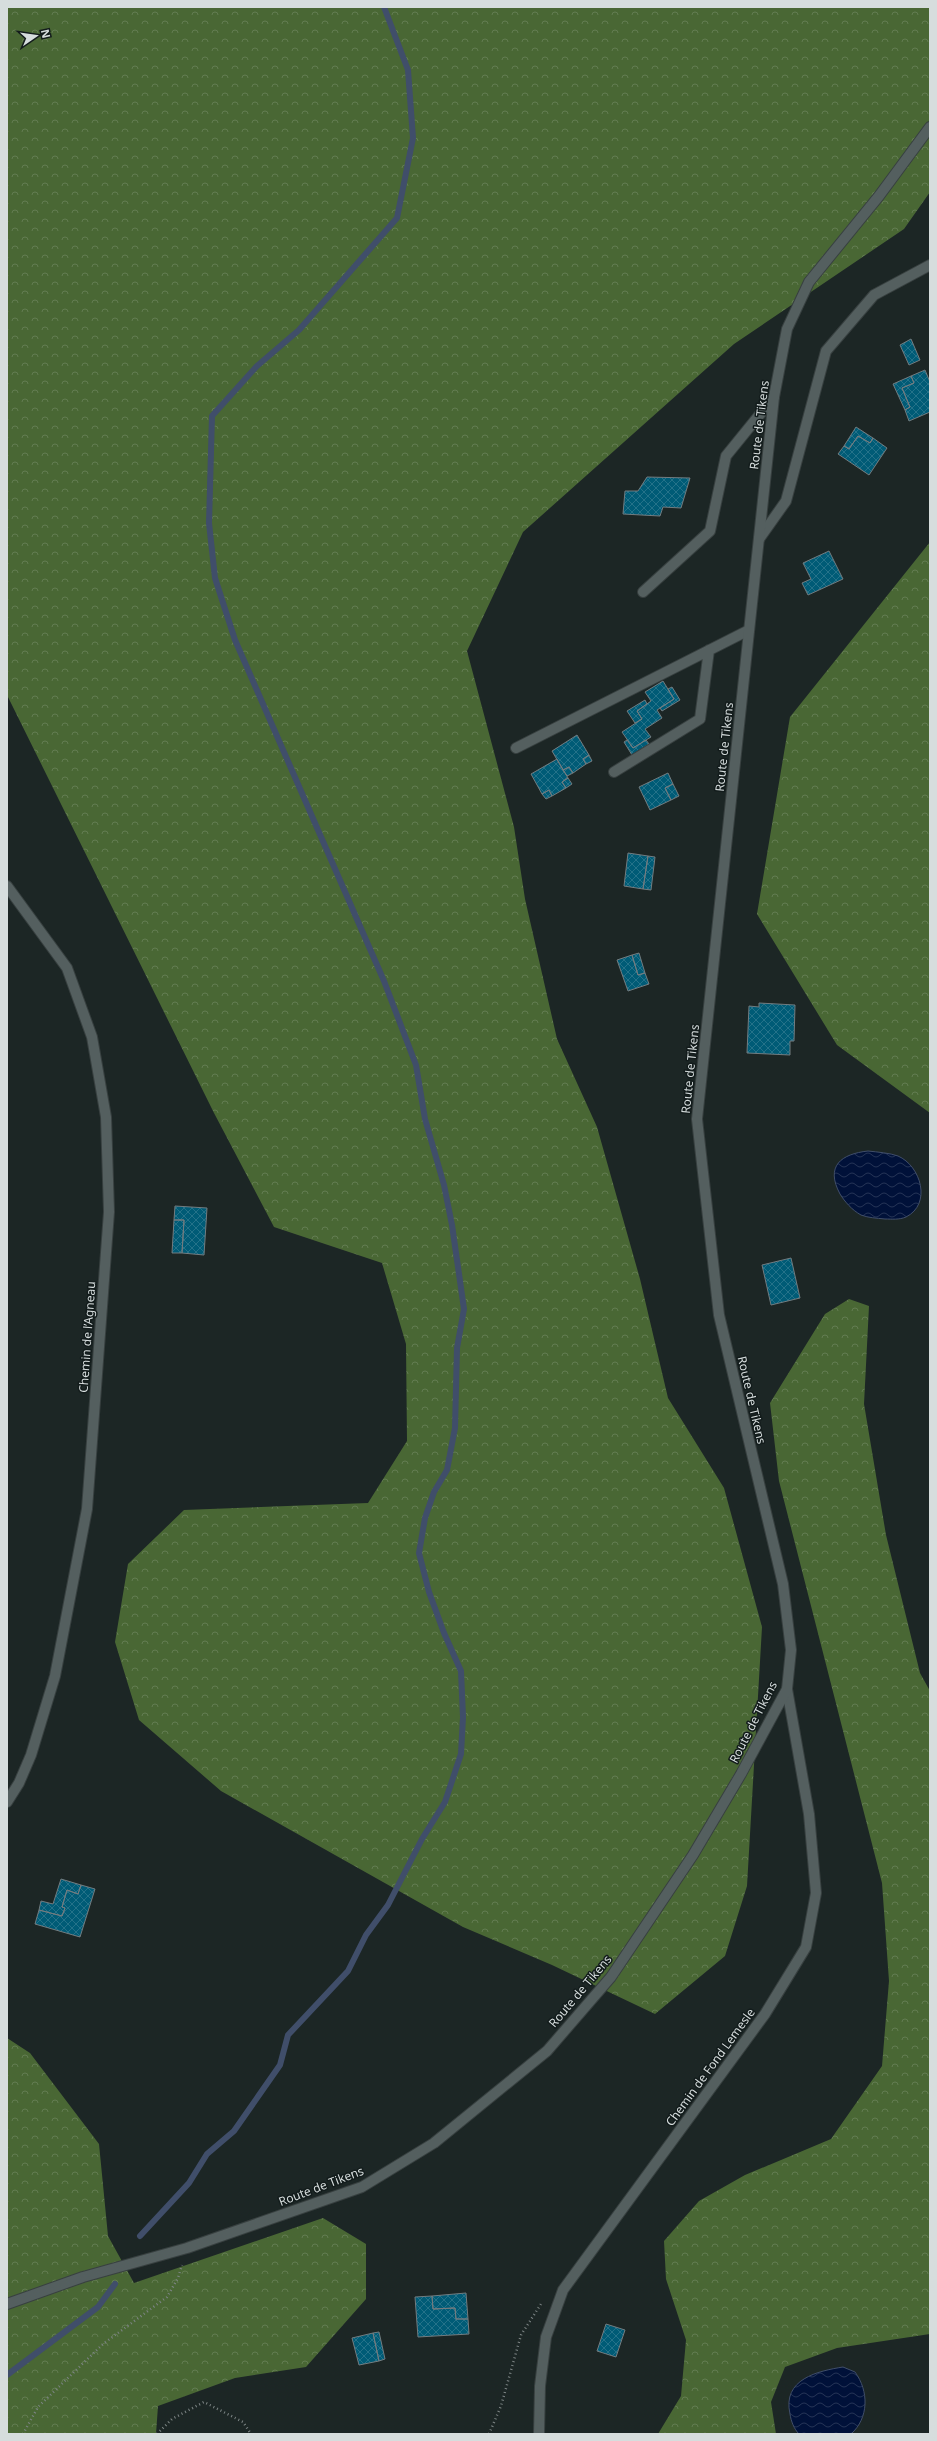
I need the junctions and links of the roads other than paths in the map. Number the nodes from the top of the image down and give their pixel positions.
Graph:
1 (930, 127) edge
2 (930, 265) edge
3 (774, 397) junction
4 (759, 539) junction
5 (643, 592) dead end
6 (750, 630) junction
7 (709, 650) junction
8 (516, 748) dead end
9 (614, 772) dead end
10 (7, 886) edge
11 (787, 1689) junction
12 (7, 1802) edge
13 (7, 2304) edge
14 (539, 2434) edge

1 - 3 street, Route de Tikens
2 - 4 street
3 - 4 street, Route de Tikens
3 - 5 street
4 - 6 street, Route de Tikens
6 - 7 street
6 - 11 street, Route de Tikens
7 - 8 street
7 - 9 street
10 - 12 street, Chemin de l’Agneau
11 - 13 street, Route de Tikens
11 - 14 street, Chemin de Fond Lemesle

